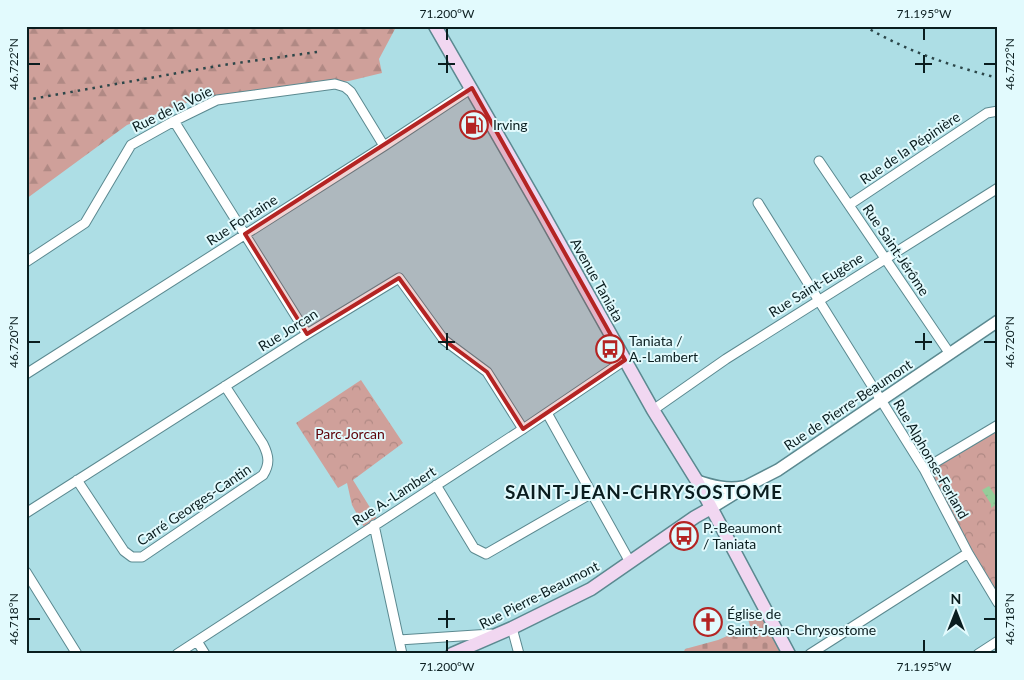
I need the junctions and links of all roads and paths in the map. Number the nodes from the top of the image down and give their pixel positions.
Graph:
1 (435, 26) edge
2 (472, 88) junction
3 (998, 111) edge
4 (174, 121) junction
5 (384, 146) junction
6 (819, 161) dead end
7 (998, 188) edge
8 (758, 203) dead end
9 (849, 205) junction
10 (245, 234) junction
11 (886, 258) junction
12 (26, 262) edge
13 (818, 300) junction
14 (998, 321) edge
15 (307, 334) junction
16 (950, 354) junction
17 (625, 360) junction
18 (26, 374) edge
19 (225, 386) junction
20 (881, 400) junction
21 (653, 410) junction
22 (547, 413) junction
23 (998, 425) edge
24 (523, 429) junction
25 (924, 469) junction
26 (77, 480) junction
27 (697, 481) junction
28 (436, 485) junction
29 (745, 487) junction
30 (592, 493) junction
31 (712, 508) junction
32 (26, 513) edge
33 (374, 525) junction
34 (968, 553) junction
35 (630, 562) junction
36 (26, 572) edge
37 (998, 604) edge
38 (512, 628) junction
39 (497, 634) junction
40 (399, 640) junction
41 (196, 641) junction
42 (998, 642) edge
43 (77, 654) edge
44 (176, 654) edge
45 (205, 654) edge
46 (402, 654) edge
47 (452, 654) edge
48 (519, 654) edge
49 (789, 654) edge
50 (810, 654) edge
51 (978, 654) edge

1 - 2 main road, Avenue Taniata
2 - 5 street, Rue Fontaine
2 - 17 main road, Avenue Taniata
3 - 9 street, Rue de la Pépinière
4 - 5 street, Rue de la Voie
4 - 10 street
4 - 12 street, Rue de la Voie
5 - 10 street, Rue Fontaine
6 - 9 street, Rue Saint-Jérôme
7 - 11 street, Rue Saint-Eugène
8 - 13 street, Rue Alphonse-Ferland
9 - 11 street, Rue Saint-Jérôme
10 - 15 street
10 - 18 street, Rue Fontaine
11 - 13 street, Rue Saint-Eugène
11 - 16 street, Rue Saint-Jérôme
13 - 20 street, Rue Alphonse-Ferland
13 - 21 street, Rue Saint-Eugène
14 - 16 street, Rue de Pierre-Beaumont
15 - 19 street, Rue Jorcan
15 - 24 street, Rue Jorcan
16 - 20 street, Rue de Pierre-Beaumont
17 - 21 main road, Avenue Taniata
17 - 22 street, Rue A.-Lambert
19 - 26 street, Rue Jorcan
19 - 26 street, Carré Georges-Cantin
20 - 25 street, Rue Alphonse-Ferland
20 - 29 street, Rue de Pierre-Beaumont
21 - 27 main road, Avenue Taniata
22 - 24 street, Rue A.-Lambert
22 - 30 street
23 - 25 street
24 - 28 street, Rue A.-Lambert
25 - 34 street, Rue Alphonse-Ferland
26 - 32 street, Rue Jorcan
27 - 29 street
27 - 31 main road, Avenue Taniata
28 - 30 street
28 - 33 street, Rue A.-Lambert
29 - 31 street, Rue de Pierre-Beaumont
30 - 35 street
31 - 35 main road, Rue Pierre-Beaumont
31 - 49 main road, Avenue Taniata
33 - 40 street
33 - 41 street, Rue A.-Lambert
34 - 37 street, Rue Alphonse-Ferland
34 - 50 street
35 - 38 main road, Rue Pierre-Beaumont
36 - 43 street
38 - 39 main road, Rue Pierre-Beaumont
38 - 48 street
39 - 40 street
39 - 47 main road, Rue Pierre-Beaumont
40 - 46 street
41 - 44 street, Rue A.-Lambert
41 - 45 street
42 - 51 street

